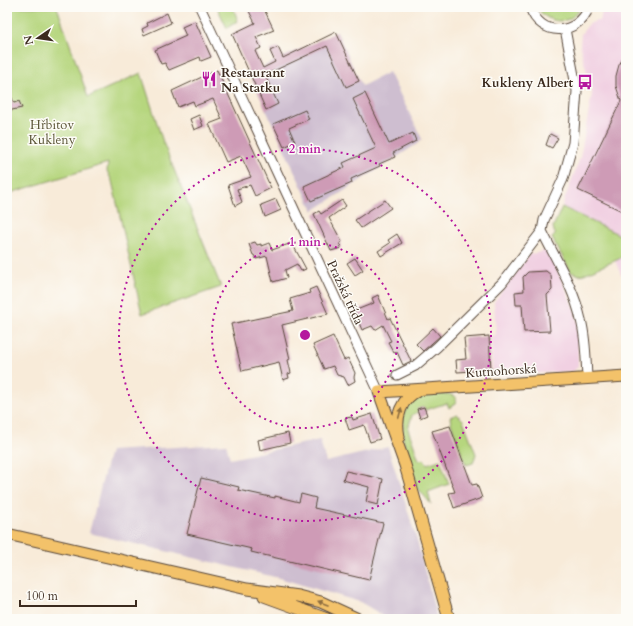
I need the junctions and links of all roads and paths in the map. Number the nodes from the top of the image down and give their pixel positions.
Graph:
1 (200, 7) edge
2 (530, 7) edge
3 (589, 7) edge
4 (565, 29) junction
5 (542, 230) junction
6 (397, 375) dead end
7 (626, 376) edge
8 (587, 378) junction
9 (427, 389) junction
10 (379, 392) junction
11 (405, 466) junction
12 (7, 534) edge
13 (247, 589) junction
14 (442, 590) junction
15 (327, 619) edge
16 (358, 619) edge
17 (443, 619) edge
18 (449, 619) edge
19 (454, 619) edge

1 - 10 street, Pražská třída
2 - 4 street
3 - 4 street
4 - 5 street
5 - 6 street
5 - 8 street
7 - 8 main road, Kutnohorská
8 - 9 main road, Kutnohorská
9 - 10 main road, Kutnohorská
11 -> 9 main road
10 - 11 main road
11 - 14 main road
12 - 13 main road
13 - 15 main road
16 -> 13 main road
14 - 17 main road
14 - 18 main road
14 - 19 main road

